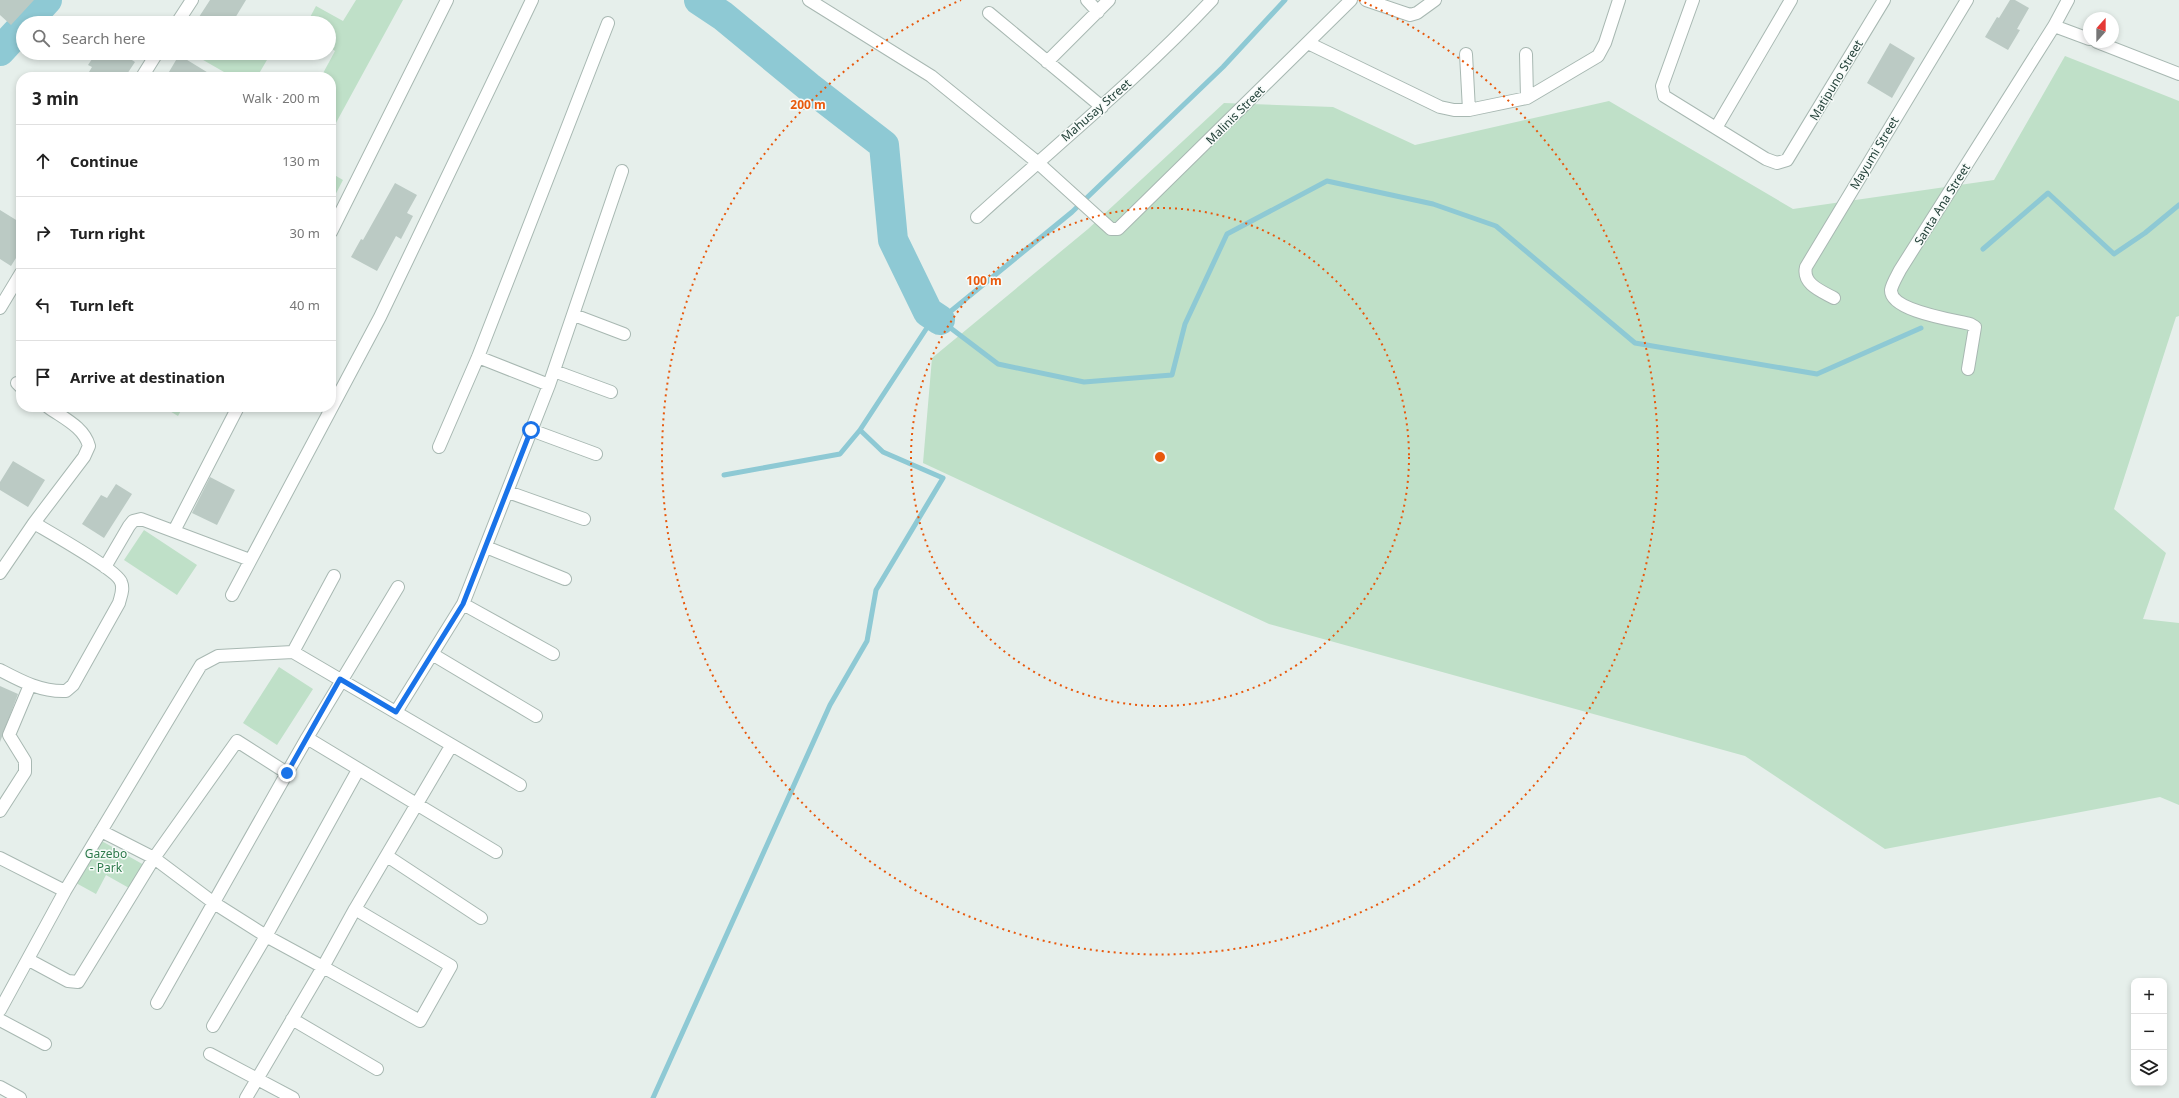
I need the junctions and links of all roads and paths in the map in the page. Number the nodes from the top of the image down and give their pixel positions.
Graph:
1 (192, 0) edge
2 (446, 0) edge
3 (532, 0) edge
4 (809, 0) edge
5 (1087, 0) edge
6 (1109, 0) edge
7 (1212, 0) edge
8 (1351, 0) edge
9 (1366, 0) edge
10 (1435, 0) edge
11 (1619, 0) edge
12 (1693, 0) edge
13 (1791, 0) edge
14 (1884, 0) edge
15 (1967, 0) edge
16 (2068, 0) edge
17 (1098, 12) junction
18 (989, 13) dead end
19 (182, 16) edge
20 (608, 23) dead end
21 (2054, 26) junction
22 (2083, 37) edge
23 (1308, 43) junction
24 (2112, 48) edge
25 (1466, 54) dead end
26 (1526, 54) dead end
27 (153, 60) edge
28 (1047, 62) junction
29 (145, 72) edge
30 (2179, 74) edge
31 (1527, 98) junction
32 (1102, 107) junction
33 (1469, 110) junction
34 (1716, 128) junction
35 (1037, 162) junction
36 (622, 171) dead end
37 (977, 217) dead end
38 (336, 222) edge
39 (16, 281) edge
40 (1834, 298) dead end
41 (0, 308) edge
42 (574, 315) junction
43 (624, 334) dead end
44 (478, 357) junction
45 (1968, 369) dead end
46 (554, 372) junction
47 (549, 385) junction
48 (611, 392) dead end
49 (336, 399) edge
50 (55, 412) edge
51 (235, 412) edge
52 (329, 412) edge
53 (531, 430) junction
54 (439, 447) dead end
55 (596, 454) dead end
56 (508, 492) junction
57 (584, 519) dead end
58 (34, 523) junction
59 (174, 531) junction
60 (486, 547) junction
61 (250, 560) junction
62 (105, 567) junction
63 (0, 573) edge
64 (334, 576) dead end
65 (565, 579) dead end
66 (398, 587) dead end
67 (232, 595) dead end
68 (463, 604) junction
69 (293, 652) junction
70 (432, 654) junction
71 (553, 654) dead end
72 (0, 670) edge
73 (340, 679) junction
74 (30, 685) junction
75 (396, 712) junction
76 (536, 716) dead end
77 (307, 738) junction
78 (451, 746) junction
79 (358, 770) junction
80 (287, 773) junction
81 (520, 785) dead end
82 (418, 805) junction
83 (0, 811) edge
84 (101, 831) junction
85 (496, 852) dead end
86 (387, 856) junction
87 (0, 858) edge
88 (154, 858) junction
89 (65, 891) junction
90 (214, 903) junction
91 (355, 909) junction
92 (481, 918) dead end
93 (266, 936) junction
94 (29, 960) junction
95 (323, 968) junction
96 (157, 1003) dead end
97 (0, 1010) edge
98 (292, 1019) junction
99 (0, 1020) edge
100 (213, 1026) dead end
101 (45, 1044) dead end
102 (210, 1054) dead end
103 (377, 1069) dead end
104 (258, 1079) junction
105 (0, 1087) edge
106 (20, 1098) edge
107 (246, 1098) edge
108 (293, 1098) edge

1 - 19 street
2 - 38 street
3 - 49 street
4 - 35 street
5 - 17 street
6 - 17 street
7 - 32 street, Mahusay Street
8 - 23 street, Malinis Street
9 - 10 street
11 - 31 street
12 - 34 street
13 - 34 street
14 - 34 street, Matipuno Street
15 - 40 street, Mayumi Street
16 - 21 street, Santa Ana Street
17 - 28 street
18 - 28 street
20 - 44 street
21 - 22 street
21 - 45 street, Santa Ana Street
23 - 33 street
23 - 35 street, Malinis Street
24 - 30 street
25 - 33 street
26 - 31 street
27 - 29 street
28 - 32 street
31 - 33 street
32 - 35 street, Mahusay Street
35 - 37 street, Mahusay Street
36 - 42 street
39 - 41 street
42 - 43 street
42 - 46 street
44 - 47 street
44 - 54 street
46 - 47 street
46 - 48 street
47 - 53 street
50 - 58 street
51 - 59 street
52 - 61 street
53 - 55 street
53 - 56 street
56 - 57 street
56 - 60 street
58 - 62 street
58 - 63 street
59 - 61 street
59 - 62 street
60 - 65 street
60 - 68 street
61 - 67 street
62 - 74 street
64 - 69 street
66 - 73 street
68 - 70 street
68 - 71 street
69 - 73 street
69 - 84 street
70 - 75 street
70 - 76 street
72 - 74 street
73 - 75 street
73 - 77 street
74 - 83 street
75 - 78 street
77 - 79 street
77 - 80 street
78 - 81 street
78 - 82 street
79 - 82 street
79 - 93 street
80 - 88 street
80 - 90 street
82 - 85 street
82 - 86 street
84 - 88 street
84 - 89 street
86 - 91 street
86 - 92 street
87 - 89 street
88 - 90 street
88 - 94 street
89 - 94 street
90 - 93 street
90 - 96 street
91 - 95 street
91 - 95 street
93 - 95 street
93 - 100 street
94 - 97 street
95 - 98 street
98 - 103 street
98 - 104 street
99 - 101 street
102 - 104 street
104 - 107 street
104 - 108 street
105 - 106 street

